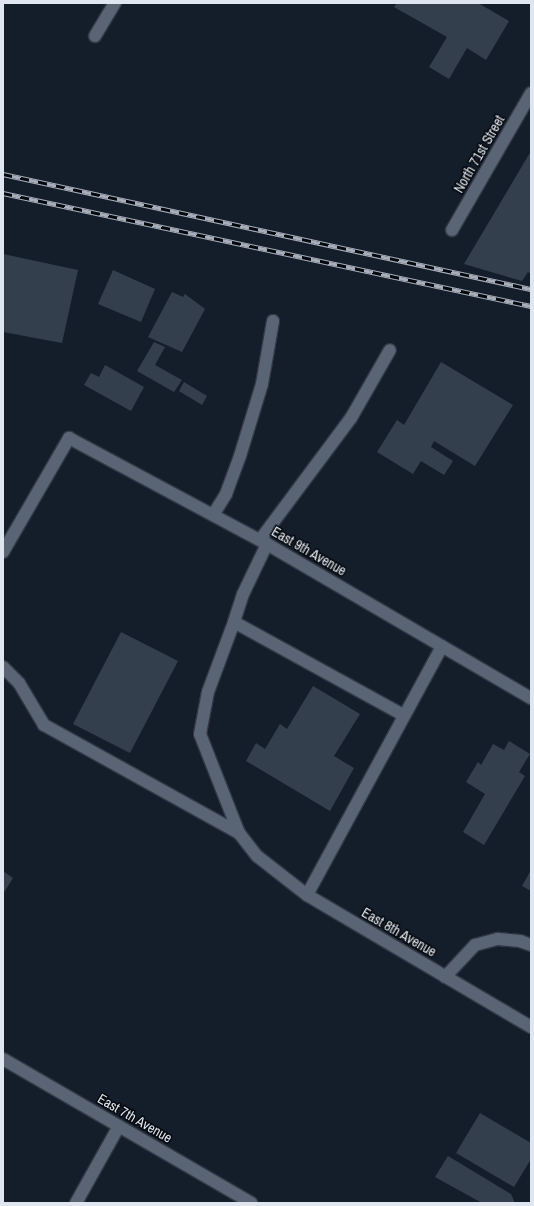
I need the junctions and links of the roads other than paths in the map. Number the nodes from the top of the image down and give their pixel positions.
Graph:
1 (115, 3) edge
2 (95, 36) dead end
3 (531, 93) edge
4 (452, 230) dead end
5 (273, 321) dead end
6 (390, 350) dead end
7 (213, 515) junction
8 (263, 542) junction
9 (3, 552) edge
10 (234, 622) junction
11 (442, 646) junction
12 (3, 667) edge
13 (531, 698) edge
14 (403, 715) junction
15 (239, 833) junction
16 (307, 895) junction
17 (531, 945) edge
18 (446, 977) junction
19 (531, 1027) edge
20 (3, 1059) edge
21 (119, 1126) junction
22 (76, 1203) edge
23 (251, 1203) edge

1 - 2 street
3 - 4 street, North 71st Street
5 - 7 street
6 - 8 street
7 - 8 street, East 9th Avenue
7 - 9 street, East 9th Avenue
8 - 10 street
8 - 11 street, East 9th Avenue
10 - 14 street
10 - 15 street
11 - 13 street, East 9th Avenue
11 - 14 street
12 - 15 street
14 - 16 street
15 - 16 street, East 8th Avenue
16 - 18 street, East 8th Avenue
17 - 18 street
18 - 19 street, East 8th Avenue
20 - 21 street, East 7th Avenue
21 - 22 street
21 - 23 street, East 7th Avenue

